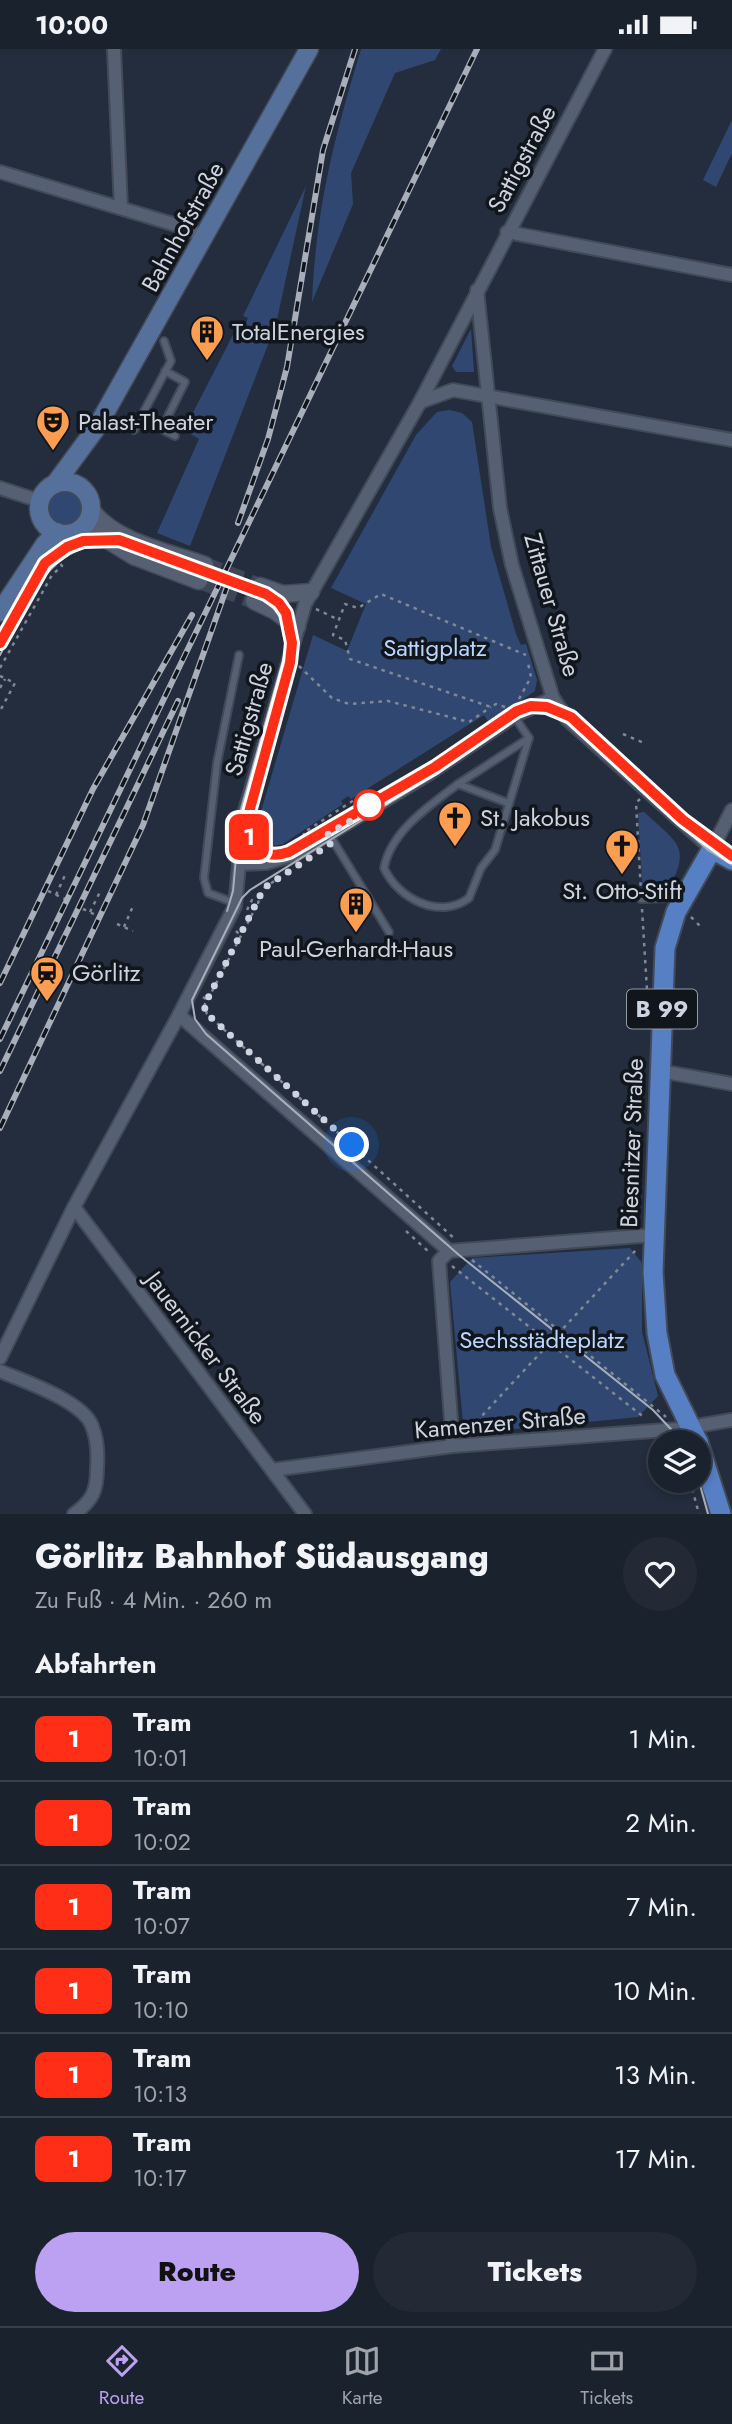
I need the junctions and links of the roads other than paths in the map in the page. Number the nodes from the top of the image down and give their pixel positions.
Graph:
1 (114, 49) edge
2 (309, 49) edge
3 (605, 49) edge
4 (0, 172) edge
5 (121, 208) junction
6 (507, 232) junction
7 (205, 237) junction
8 (732, 275) edge
9 (477, 289) junction
10 (164, 341) dead end
11 (165, 372) junction
12 (489, 399) junction
13 (420, 401) junction
14 (168, 416) dead end
15 (140, 418) junction
16 (97, 427) junction
17 (134, 430) dead end
18 (175, 436) dead end
19 (732, 440) edge
20 (55, 484) junction
21 (0, 488) edge
22 (83, 490) junction
23 (90, 508) junction
24 (41, 510) junction
25 (79, 529) junction
26 (57, 532) junction
27 (205, 565) tunnel mouth
28 (199, 581) tunnel mouth
29 (16, 585) junction
30 (311, 592) junction
31 (0, 612) edge
32 (297, 627) junction
33 (239, 655) dead end
34 (553, 698) junction
35 (511, 712) junction
36 (528, 738) junction
37 (458, 785) junction
38 (508, 803) junction
39 (732, 810) edge
40 (328, 834) junction
41 (712, 849) junction
42 (732, 860) edge
43 (239, 864) junction
44 (641, 899) dead end
45 (236, 903) junction
46 (680, 904) junction
47 (389, 932) dead end
48 (179, 1015) junction
49 (660, 1071) junction
50 (732, 1084) edge
51 (74, 1207) junction
52 (646, 1235) junction
53 (454, 1250) junction
54 (0, 1358) edge
55 (0, 1371) edge
56 (732, 1420) edge
57 (689, 1430) edge
58 (705, 1430) edge
59 (648, 1431) edge
60 (453, 1446) junction
61 (272, 1470) junction
62 (711, 1489) edge
63 (74, 1514) edge
64 (305, 1514) edge
65 (720, 1514) edge

1 - 5 street
2 - 7 main road, Bahnhofstraße
3 - 6 street, Sattigstraße
4 - 5 street
5 - 7 street
6 - 8 street
6 - 9 street, Sattigstraße
7 - 16 main road, Bahnhofstraße
9 - 12 street
9 - 13 street, Sattigstraße
10 - 11 lane
11 - 14 lane
11 - 15 lane
12 - 13 street
12 - 19 street
12 - 34 street, Zittauer Straße
13 - 30 street, Sattigstraße
15 - 17 lane
15 - 18 lane
16 - 20 main road, Bahnhofstraße
16 - 22 main road, Bahnhofstraße
20 - 22 main road
20 - 24 main road, Bahnhofstraße
21 - 24 street
22 - 23 main road, Bahnhofstraße
23 - 25 main road
23 - 27 street
24 - 26 main road
24 - 29 main road, Bahnhofstraße
25 - 26 main road
25 - 28 street
26 - 29 main road, Bahnhofstraße
29 - 31 main road, Bahnhofstraße
30 - 32 street, Sattigstraße
30 - 32 street
32 - 43 street, Sattigstraße
33 - 45 lane
34 - 35 street
34 - 41 street, Zittauer Straße
35 - 36 lane
35 - 40 street
36 - 37 lane
36 - 38 lane
37 - 38 lane
37 - 38 lane
39 - 41 street
40 - 43 street
40 - 47 lane
41 - 42 main road, Zittauer Straße
41 - 46 main road, Biesnitzer Straße / B 99
43 - 45 street, Sattigstraße
44 - 46 lane
45 - 48 street, Sattigstraße
46 - 49 main road, Biesnitzer Straße / B 99
48 - 51 street, Sattigstraße
48 - 53 street
49 - 50 street
49 - 52 main road, Biesnitzer Straße / B 99
51 - 54 street, Sattigstraße
51 - 61 street, Jauernicker Straße
52 - 53 street
52 - 57 main road, Biesnitzer Straße / B 99
53 - 60 street
55 - 63 street
56 - 58 street, Kamenzer Straße
59 - 60 street, Kamenzer Straße
60 - 61 street, Kamenzer Straße
61 - 64 street, Jauernicker Straße
62 - 65 main road, Biesnitzer Straße / B 99

